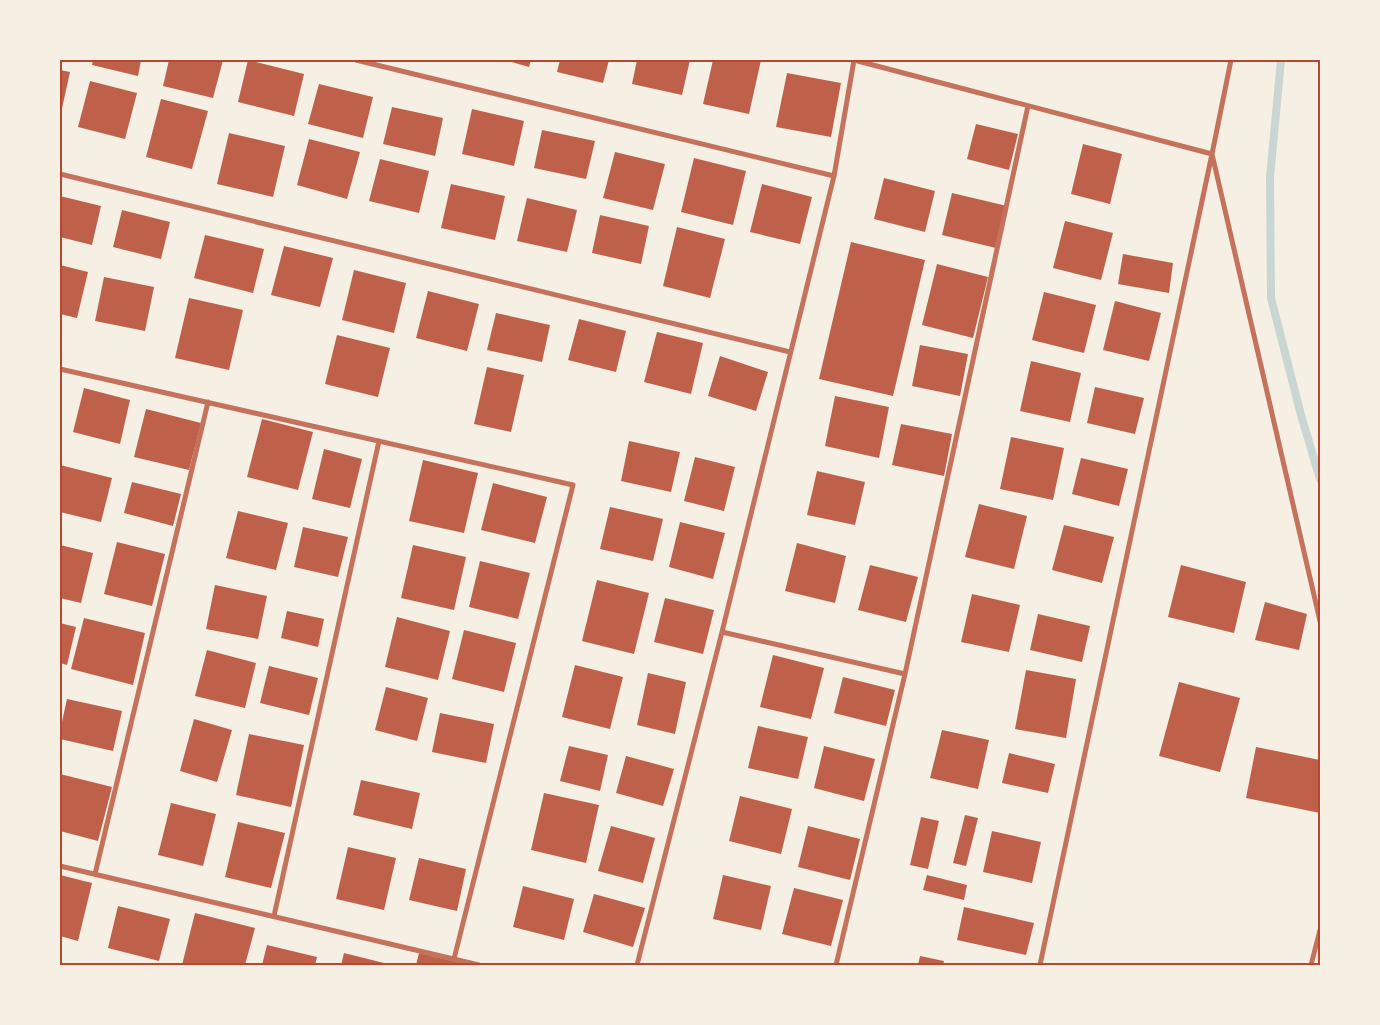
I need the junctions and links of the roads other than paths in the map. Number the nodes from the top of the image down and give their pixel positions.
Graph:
1 (356, 60) edge
2 (854, 60) edge
3 (1232, 60) edge
4 (1028, 106) junction
5 (1212, 154) junction
6 (60, 174) edge
7 (834, 176) junction
8 (790, 352) junction
9 (60, 369) edge
10 (208, 402) junction
11 (380, 441) junction
12 (1320, 620) edge
13 (722, 632) junction
14 (905, 674) junction
15 (60, 866) edge
16 (95, 874) junction
17 (274, 916) junction
18 (1320, 930) edge
19 (454, 959) junction
20 (479, 965) edge
21 (637, 965) edge
22 (836, 965) edge
23 (1040, 965) edge
24 (1311, 965) edge

1 - 7 street
2 - 4 street
2 - 7 street
3 - 5 street
4 - 5 street
4 - 14 street
5 - 12 street
5 - 23 street
6 - 8 street
7 - 8 street
8 - 13 street
9 - 10 street
10 - 11 street
10 - 16 street
11 - 17 street
11 - 19 street
13 - 14 street
13 - 21 street
14 - 22 street
15 - 16 street
16 - 17 street
17 - 19 street
18 - 24 street
19 - 20 street

